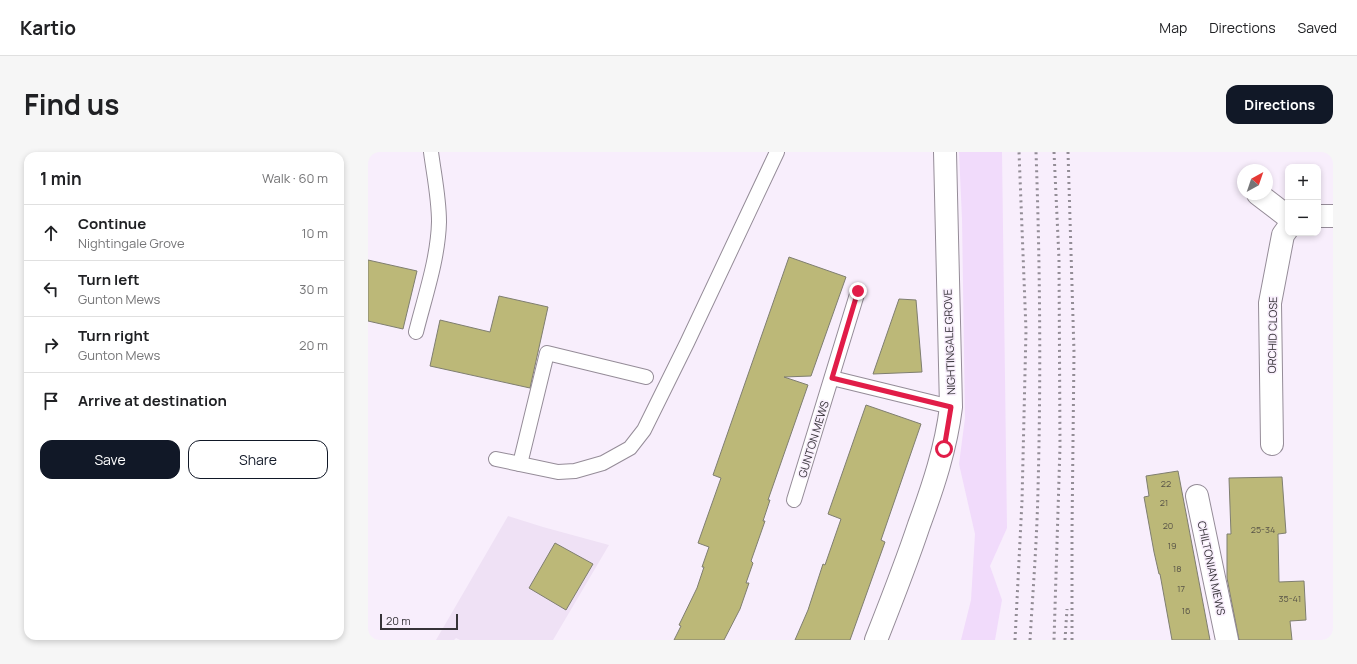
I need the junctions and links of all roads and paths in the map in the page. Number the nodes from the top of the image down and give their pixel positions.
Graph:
1 (431, 152) edge
2 (777, 152) edge
3 (945, 152) edge
4 (1266, 200) edge
5 (1285, 215) edge
6 (1321, 216) edge
7 (1333, 216) edge
8 (1285, 232) edge
9 (858, 291) dead end
10 (416, 332) dead end
11 (646, 377) dead end
12 (832, 378) junction
13 (951, 407) junction
14 (1272, 444) dead end
15 (496, 459) dead end
16 (520, 464) junction
17 (1197, 496) dead end
18 (794, 500) dead end
19 (876, 640) edge
20 (1227, 640) edge

1 - 10 lane
2 - 16 lane
3 - 13 street, NIGHTINGALE GROVE
4 - 5 street
6 - 7 street
8 - 14 street, ORCHID CLOSE
9 - 12 lane, GUNTON MEWS
11 - 16 lane
12 - 13 lane
12 - 18 lane, GUNTON MEWS
13 - 19 street, NIGHTINGALE GROVE
15 - 16 lane
17 - 20 street, CHILTONIAN MEWS

